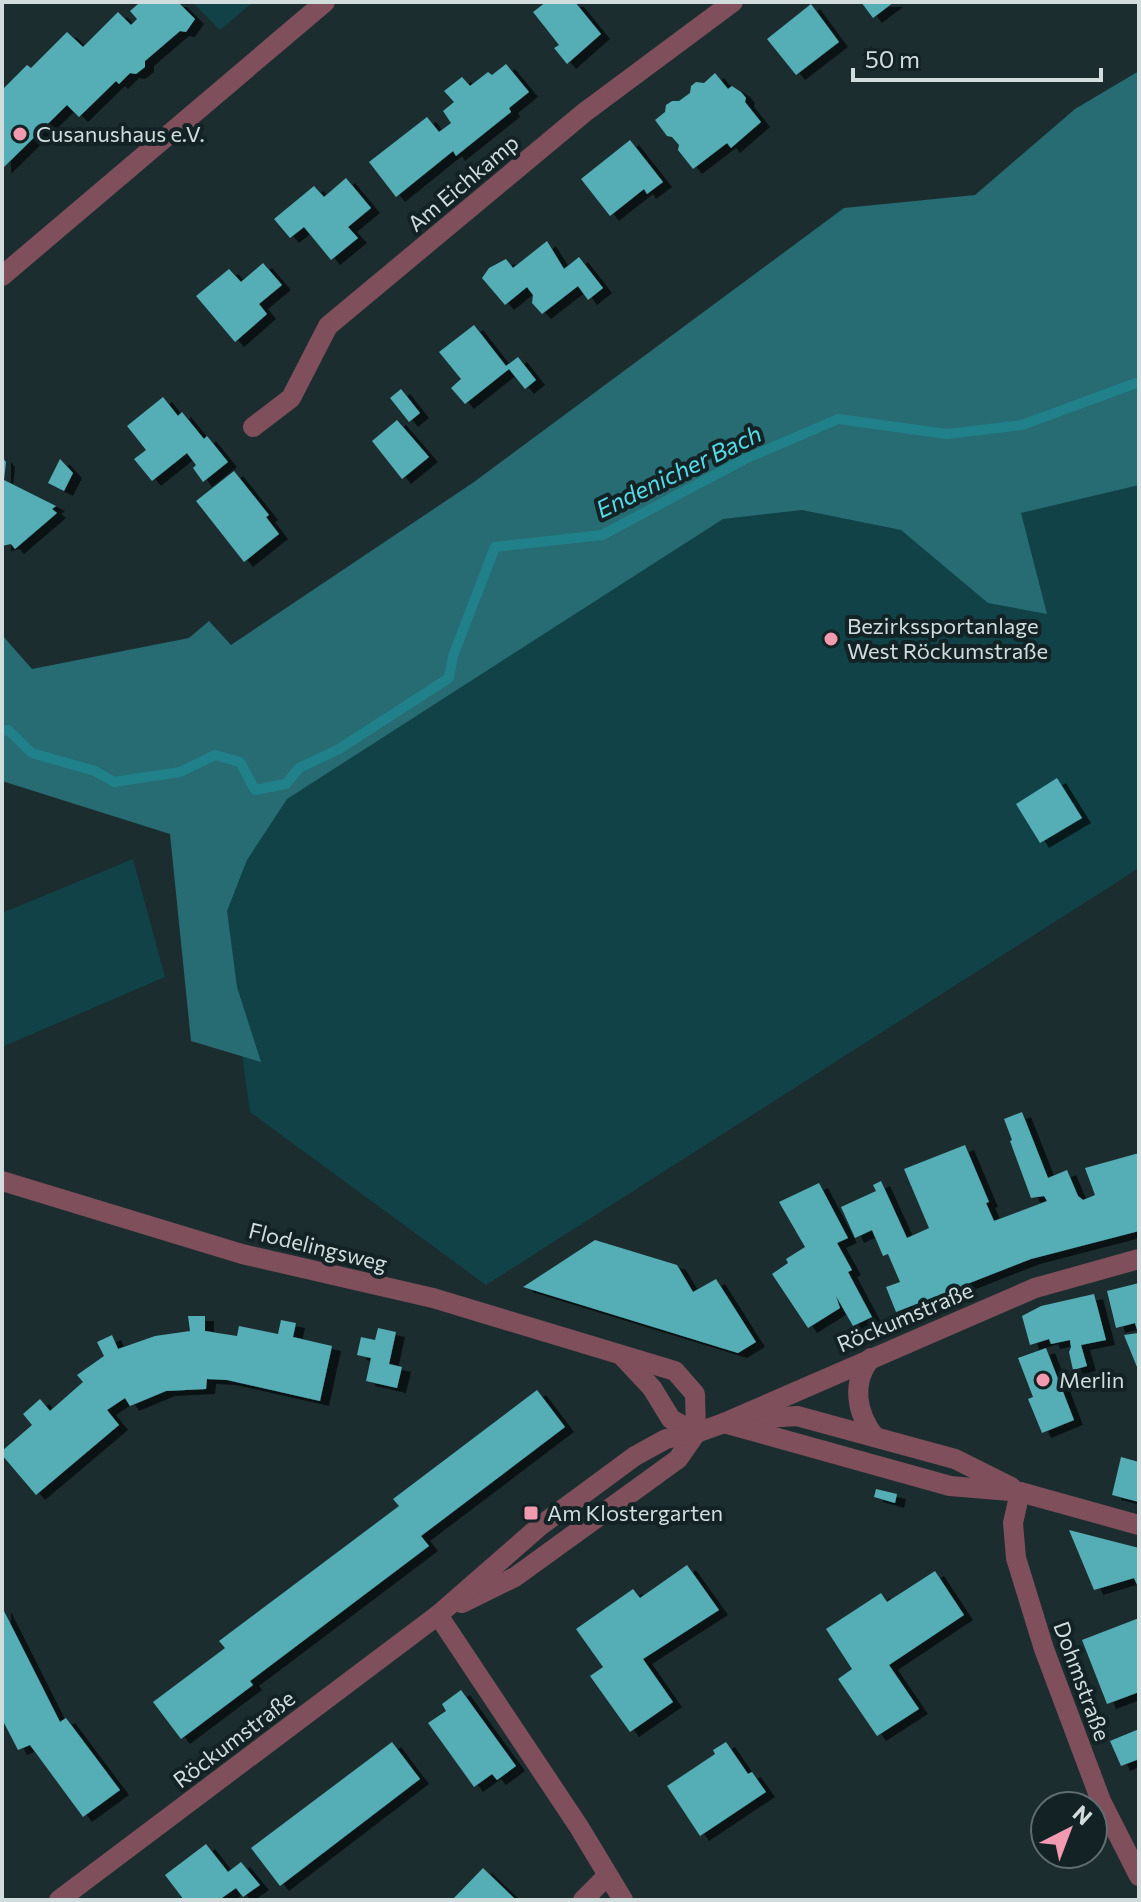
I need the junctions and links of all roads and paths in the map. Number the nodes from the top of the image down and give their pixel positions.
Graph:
1 (325, 2) edge
2 (733, 2) edge
3 (2, 276) edge
4 (253, 427) dead end
5 (2, 1181) edge
6 (1139, 1259) edge
7 (623, 1357) junction
8 (871, 1358) junction
9 (724, 1423) junction
10 (696, 1433) junction
11 (875, 1437) junction
12 (1020, 1492) junction
13 (1139, 1525) edge
14 (438, 1615) junction
15 (607, 1876) junction
16 (1139, 1876) edge
17 (59, 1900) edge
18 (583, 1900) edge
19 (623, 1900) edge

1 - 3 street
2 - 4 street, Am Eichkamp
5 - 7 street, Flodelingsweg
6 - 8 street, Röckumstraße
7 - 10 street, Flodelingsweg
7 - 10 street, Flodelingsweg
8 - 9 street, Röckumstraße
8 - 11 street
9 - 10 street, Röckumstraße
9 - 11 street
9 - 12 street
10 - 14 street, Röckumstraße
11 - 12 street
12 - 13 street
12 - 16 street, Dohmstraße
14 - 15 street
14 - 17 street, Röckumstraße
15 - 18 street
15 - 19 street

